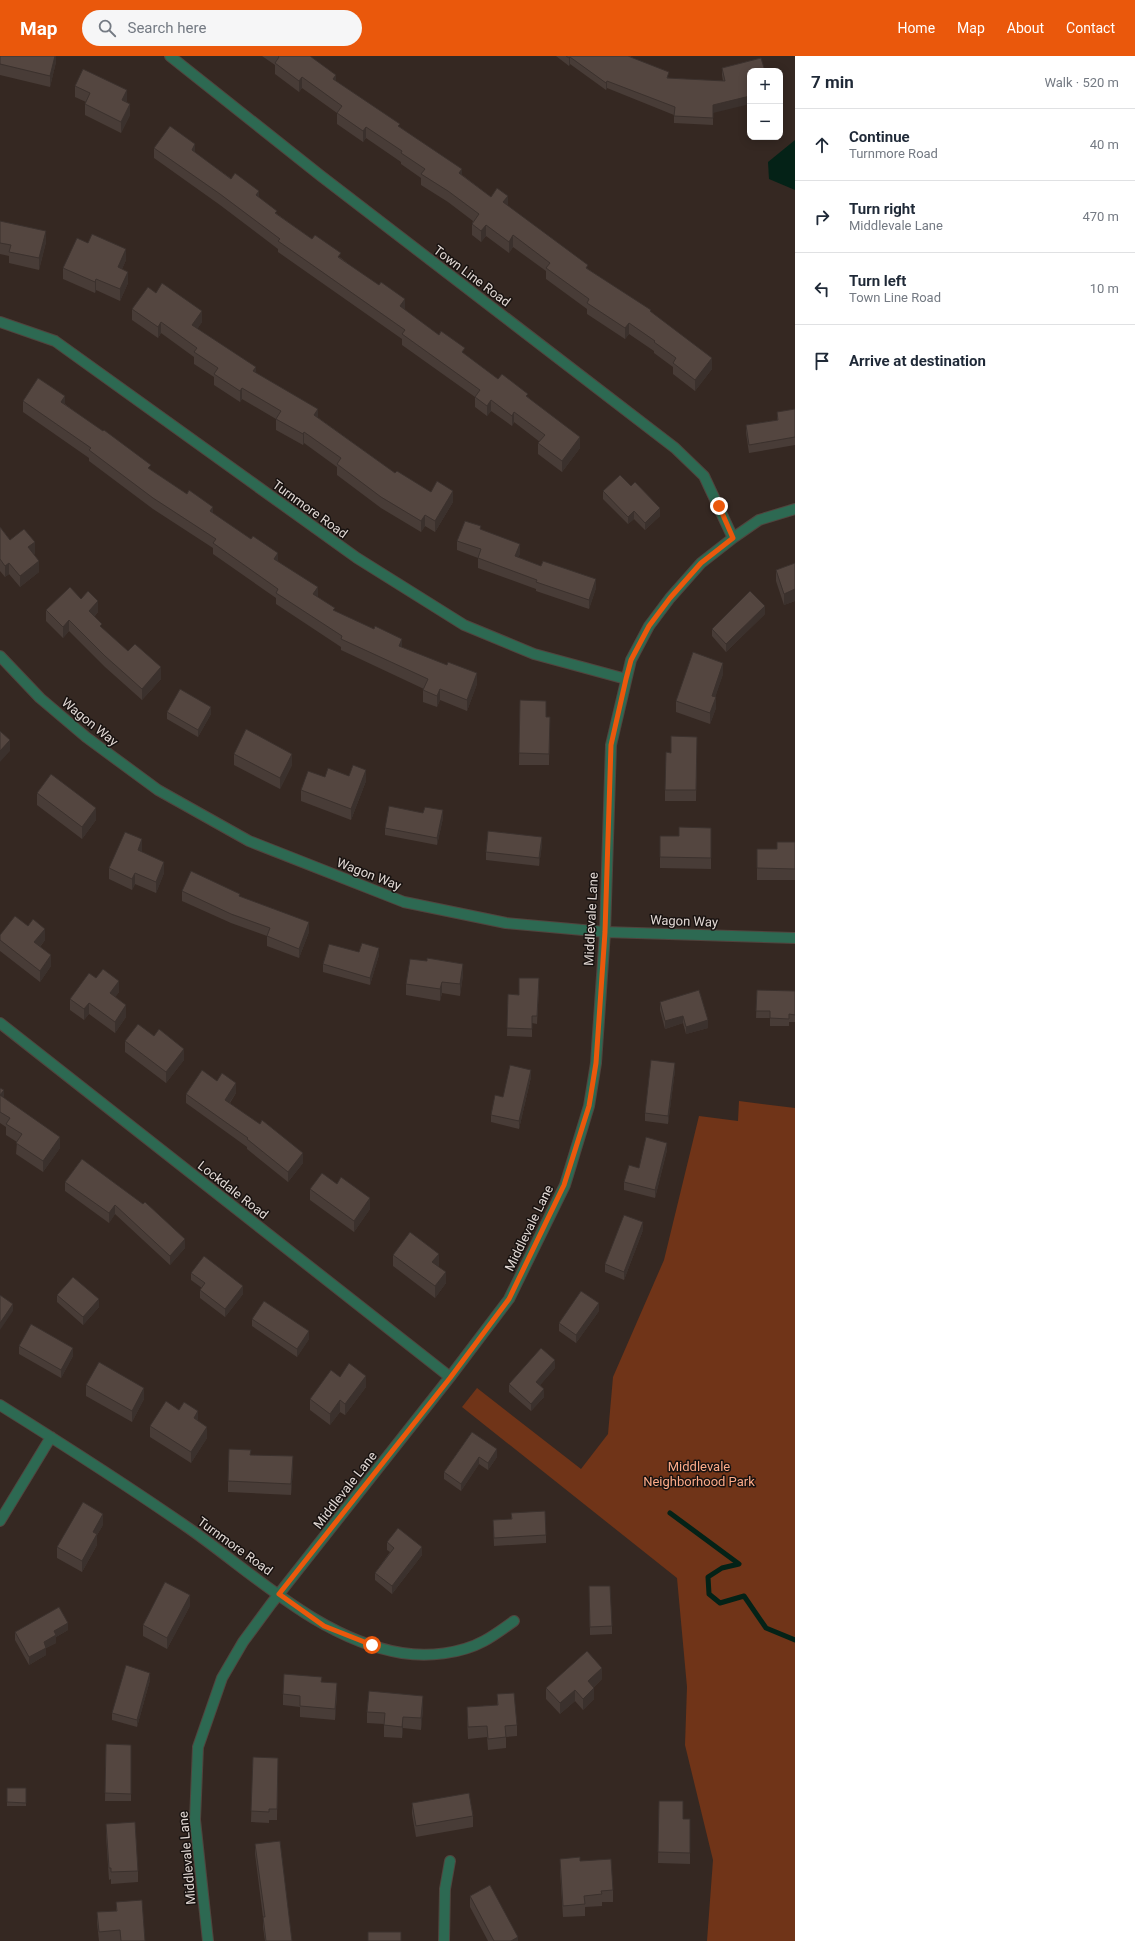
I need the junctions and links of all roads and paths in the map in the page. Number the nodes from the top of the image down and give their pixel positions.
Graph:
1 (170, 56) edge
2 (0, 322) edge
3 (795, 509) edge
4 (733, 538) junction
5 (0, 656) edge
6 (626, 679) junction
7 (605, 932) junction
8 (795, 938) edge
9 (0, 1023) edge
10 (450, 1378) junction
11 (0, 1405) edge
12 (50, 1436) junction
13 (0, 1521) edge
14 (279, 1594) junction
15 (514, 1621) dead end
16 (450, 1861) dead end
17 (208, 1941) edge
18 (444, 1941) edge

1 - 4 street, Town Line Road
2 - 6 street, Turnmore Road
3 - 4 street, Middlevale Lane
4 - 6 street, Middlevale Lane
5 - 7 street, Wagon Way
6 - 7 street, Middlevale Lane
7 - 8 street, Wagon Way
7 - 10 street, Middlevale Lane
9 - 10 street, Lockdale Road
10 - 14 street, Middlevale Lane
11 - 12 street, Turnmore Road
12 - 13 street
12 - 14 street, Turnmore Road
14 - 15 street, Turnmore Road
14 - 17 street, Middlevale Lane
16 - 18 street

